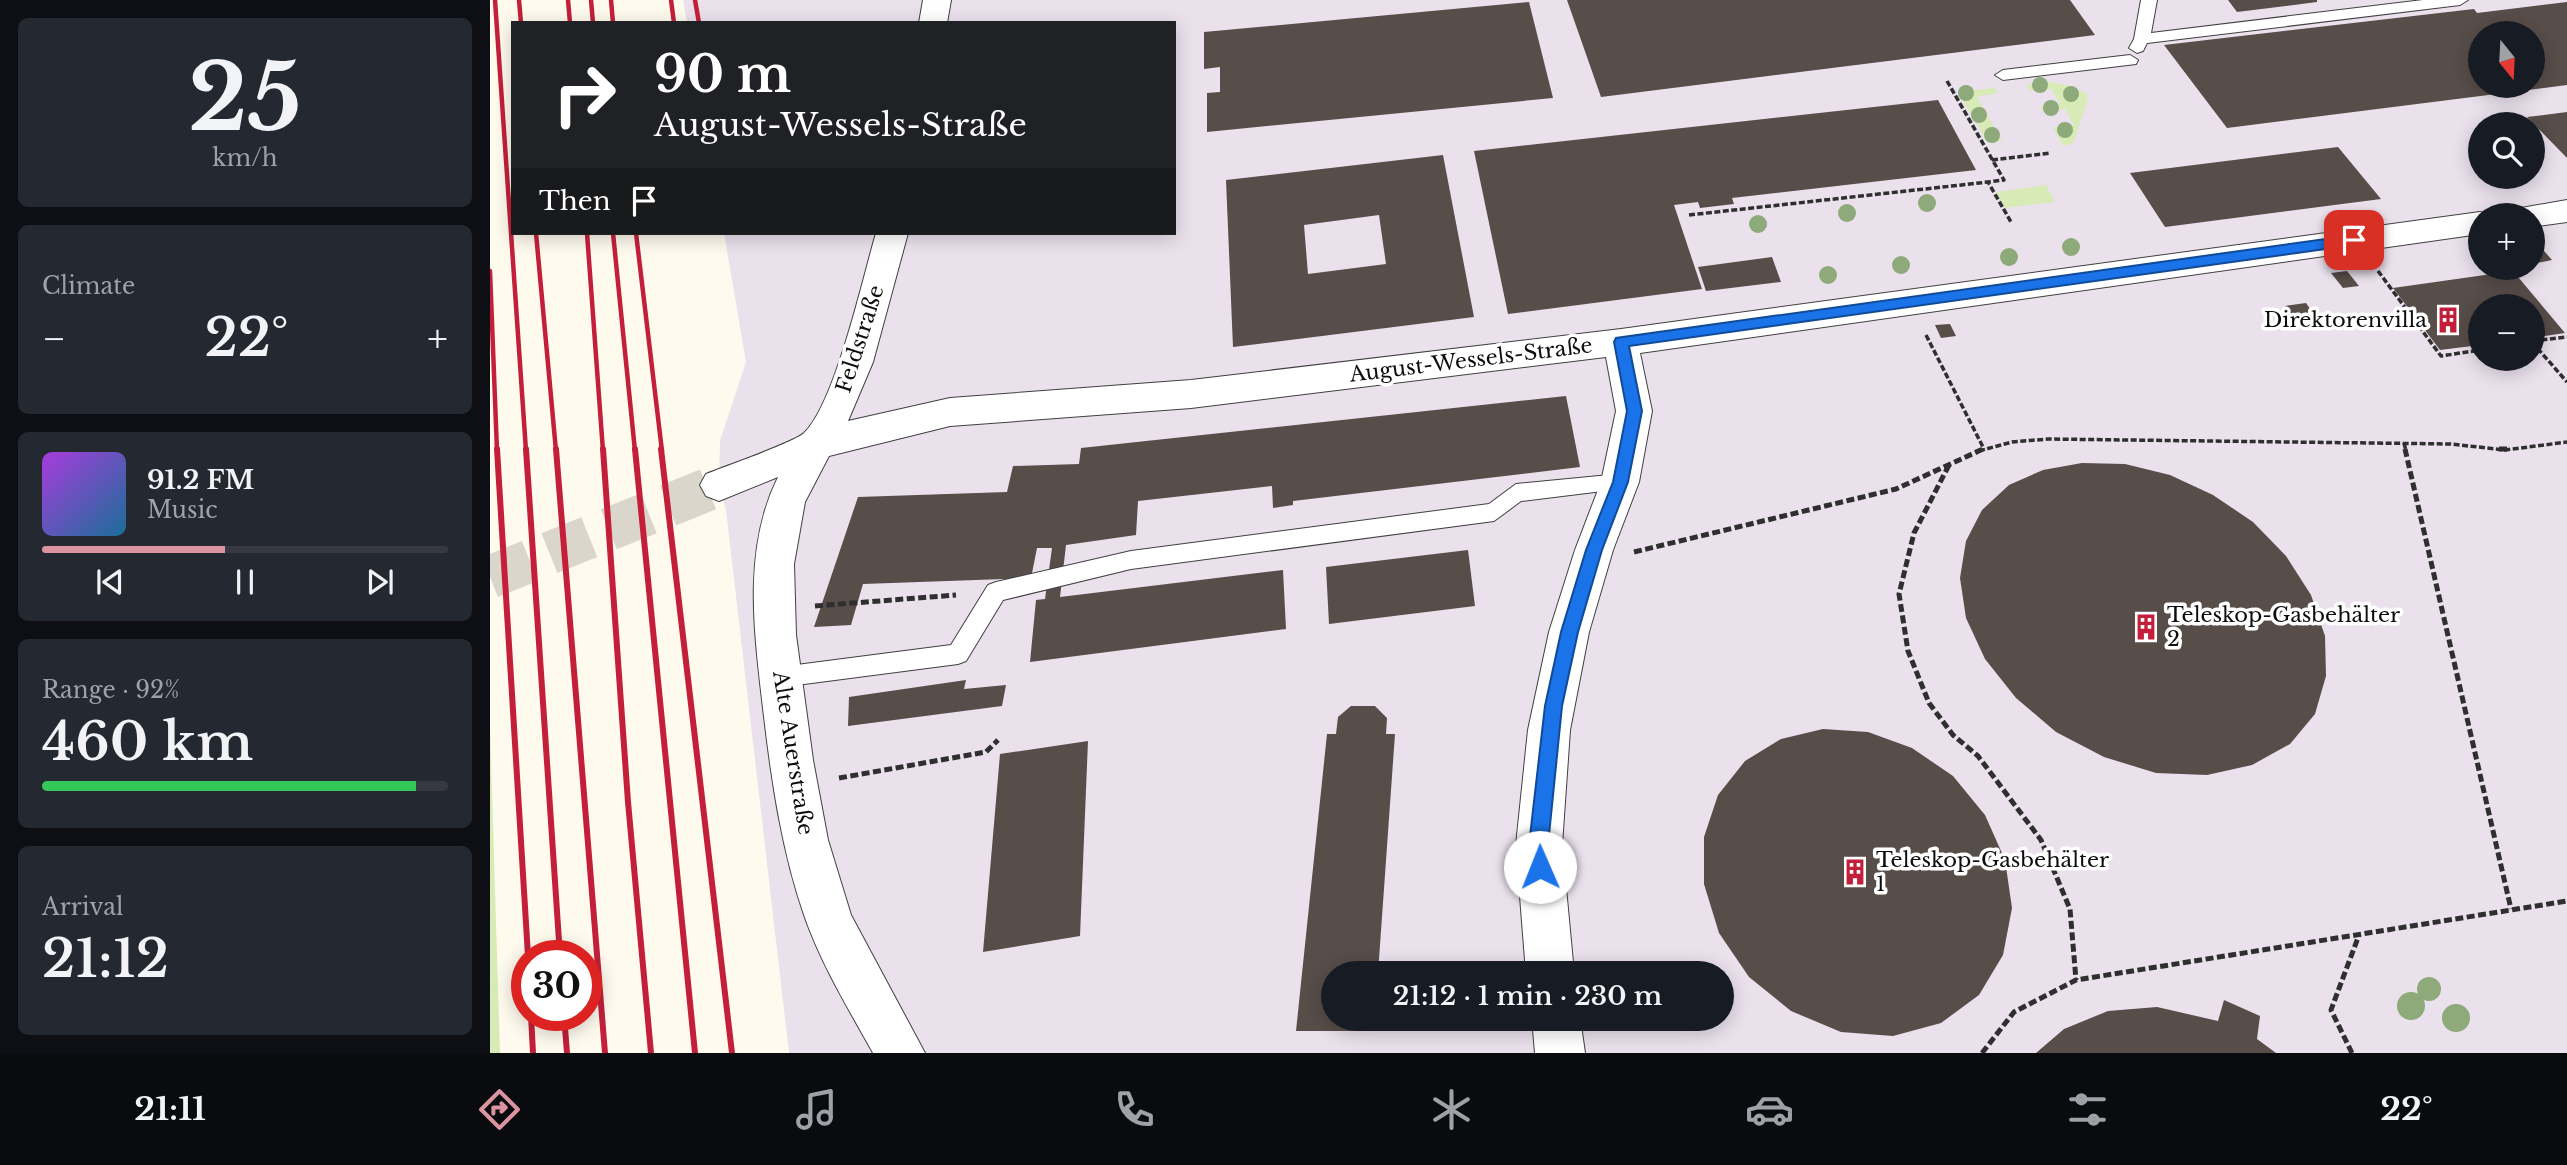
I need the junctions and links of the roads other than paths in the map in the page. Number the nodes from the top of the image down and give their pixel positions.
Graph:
1 (2150, 0) edge
2 (2460, 0) edge
3 (2136, 49) junction
4 (2003, 75) dead end
5 (2567, 211) edge
6 (2545, 214) edge
7 (2468, 225) edge
8 (891, 235) edge
9 (1621, 342) junction
10 (820, 443) junction
11 (1620, 482) junction
12 (719, 485) tunnel mouth
13 (781, 677) junction
14 (1549, 961) edge
15 (1557, 1031) edge
16 (900, 1053) edge
17 (1560, 1053) edge

1 - 3 lane
2 - 3 lane
3 - 4 lane
5 - 6 street
7 - 9 street, August-Wessels-Straße
8 - 10 street, Feldstraße
9 - 10 street, August-Wessels-Straße
9 - 11 street
10 - 12 street, August-Wessels-Straße
10 - 13 street, Alte Auerstraße
11 - 13 lane
11 - 14 street
13 - 16 street, Alte Auerstraße
15 - 17 street

